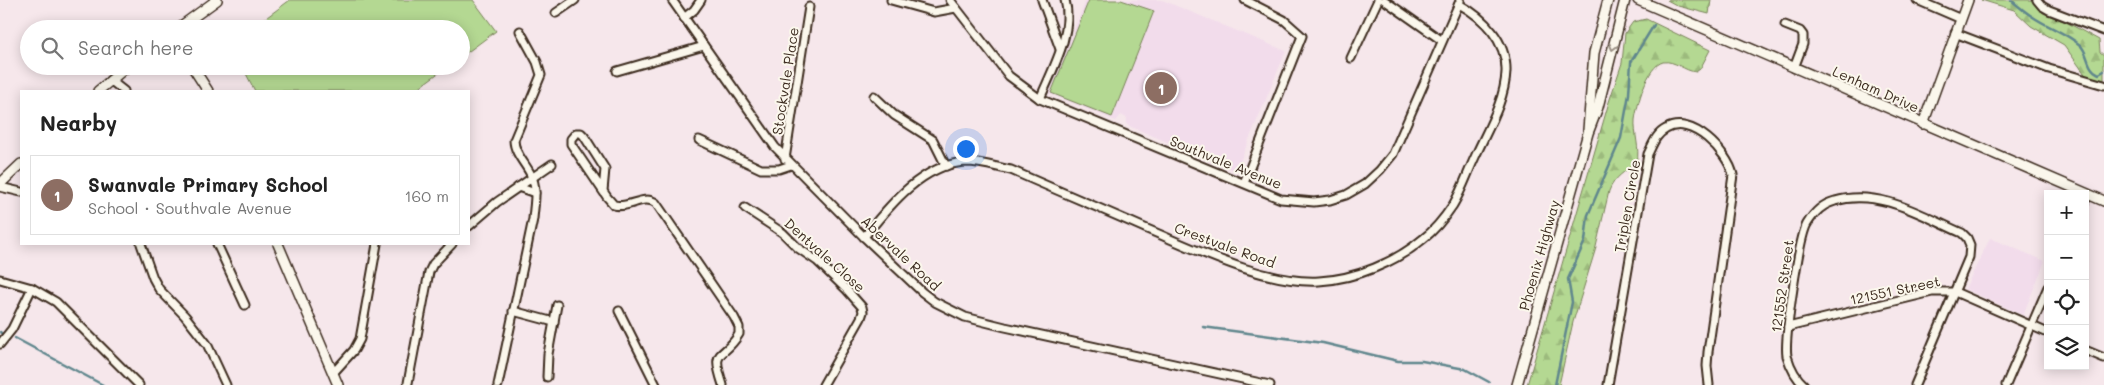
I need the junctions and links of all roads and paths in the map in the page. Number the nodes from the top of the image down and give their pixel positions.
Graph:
1 (216, 0) edge
2 (575, 0) edge
3 (672, 0) edge
4 (701, 0) edge
5 (891, 0) edge
6 (1042, 0) edge
7 (1065, 0) edge
8 (1245, 0) edge
9 (1378, 0) edge
10 (1384, 0) edge
11 (1608, 0) edge
12 (1625, 0) edge
13 (1638, 0) edge
14 (1917, 0) edge
15 (1968, 0) edge
16 (2037, 0) edge
17 (1460, 2) edge
18 (954, 3) edge
19 (809, 7) dead end
20 (556, 13) dead end
21 (684, 18) junction
22 (1961, 19) junction
23 (188, 20) edge
24 (1785, 25) dead end
25 (520, 31) dead end
26 (2104, 31) edge
27 (1956, 33) junction
28 (1441, 40) junction
29 (704, 46) junction
30 (1060, 49) junction
31 (1351, 58) dead end
32 (1794, 68) junction
33 (617, 71) dead end
34 (116, 75) edge
35 (198, 75) edge
36 (110, 80) junction
37 (2104, 85) edge
38 (99, 90) edge
39 (123, 90) edge
40 (207, 90) edge
41 (874, 96) dead end
42 (1040, 99) junction
43 (1923, 124) junction
44 (1588, 133) junction
45 (699, 140) dead end
46 (785, 159) junction
47 (552, 164) dead end
48 (20, 165) edge
49 (791, 165) junction
50 (946, 166) junction
51 (532, 177) junction
52 (1244, 183) junction
53 (0, 186) edge
54 (518, 187) junction
55 (2069, 190) edge
56 (603, 191) junction
57 (20, 192) edge
58 (535, 193) junction
59 (2089, 198) edge
60 (2104, 201) edge
61 (745, 208) dead end
62 (470, 225) edge
63 (864, 237) junction
64 (141, 245) edge
65 (217, 245) edge
66 (278, 245) edge
67 (378, 245) edge
68 (451, 245) edge
69 (0, 279) edge
70 (32, 288) junction
71 (1955, 292) junction
72 (2044, 296) edge
73 (245, 305) dead end
74 (557, 305) dead end
75 (513, 311) junction
76 (619, 311) dead end
77 (554, 322) junction
78 (2031, 325) junction
79 (1788, 327) junction
80 (2044, 331) edge
81 (0, 344) edge
82 (2089, 352) edge
83 (2104, 358) edge
84 (334, 372) junction
85 (547, 377) dead end
86 (410, 384) edge
87 (139, 385) edge
88 (226, 385) edge
89 (338, 385) edge
90 (400, 385) edge
91 (498, 385) edge
92 (656, 385) edge
93 (722, 385) edge
94 (823, 385) edge
95 (1270, 385) edge
96 (1517, 385) edge
97 (1608, 385) edge
98 (1709, 385) edge
99 (1804, 385) edge
100 (1915, 385) edge
101 (2006, 385) edge

1 - 23 street
2 - 20 street
3 - 21 street, Abervale Road
4 - 21 street
5 - 18 street
6 - 30 street
7 - 30 street
8 - 52 street
9 - 31 street
10 - 28 street
11 - 44 street, Phoenix Highway
12 -> 44 street, Phoenix Highway
13 - 32 street, Lenham Drive
14 - 22 street
15 - 22 street
16 - 26 street
17 - 28 street, Southvale Avenue
17 - 50 street, Crestvale Road
18 - 42 street, Southvale Avenue
19 - 46 street, Stockvale Place
21 - 29 street, Abervale Road
22 - 27 street
24 - 32 street
25 - 51 street
27 - 37 street
27 - 43 street
28 - 52 street, Southvale Avenue
29 - 33 street
29 - 46 street, Abervale Road
30 - 42 street
32 - 43 street, Lenham Drive
34 - 36 street
35 - 40 street
36 - 38 street
36 - 39 street
41 - 50 street
42 - 52 street, Southvale Avenue
43 - 55 street, Lenham Drive
44 - 96 street, Phoenix Highway
45 - 49 street
46 - 49 street, Abervale Road
47 - 51 street
48 - 53 street
49 - 63 street, Abervale Road
50 - 63 street, Crestvale Road
51 - 54 street
51 - 58 street
53 - 57 street
54 - 58 street
54 - 62 street
56 - 56 street
56 - 93 street
58 - 75 street
59 - 60 street, Lenham Drive
61 - 94 street, Dentvale Close
63 - 95 street, Abervale Road
64 - 88 street
65 - 73 street
66 - 84 street
67 - 84 street
68 - 86 street
69 - 70 street
70 - 81 street
70 - 87 street
71 - 78 street, 121551 Street
71 - 79 street, 121551 Street
71 - 79 street, 121552 Street
71 - 100 street, 121552 Street
72 - 78 street
74 - 77 street
75 - 77 street
75 - 91 street
76 - 92 street
77 - 85 street
78 - 80 street, 121551 Street
78 - 101 street
79 - 99 street, 121552 Street
82 - 83 street
84 - 89 street
86 - 90 street
97 - 98 street, Triplen Circle

